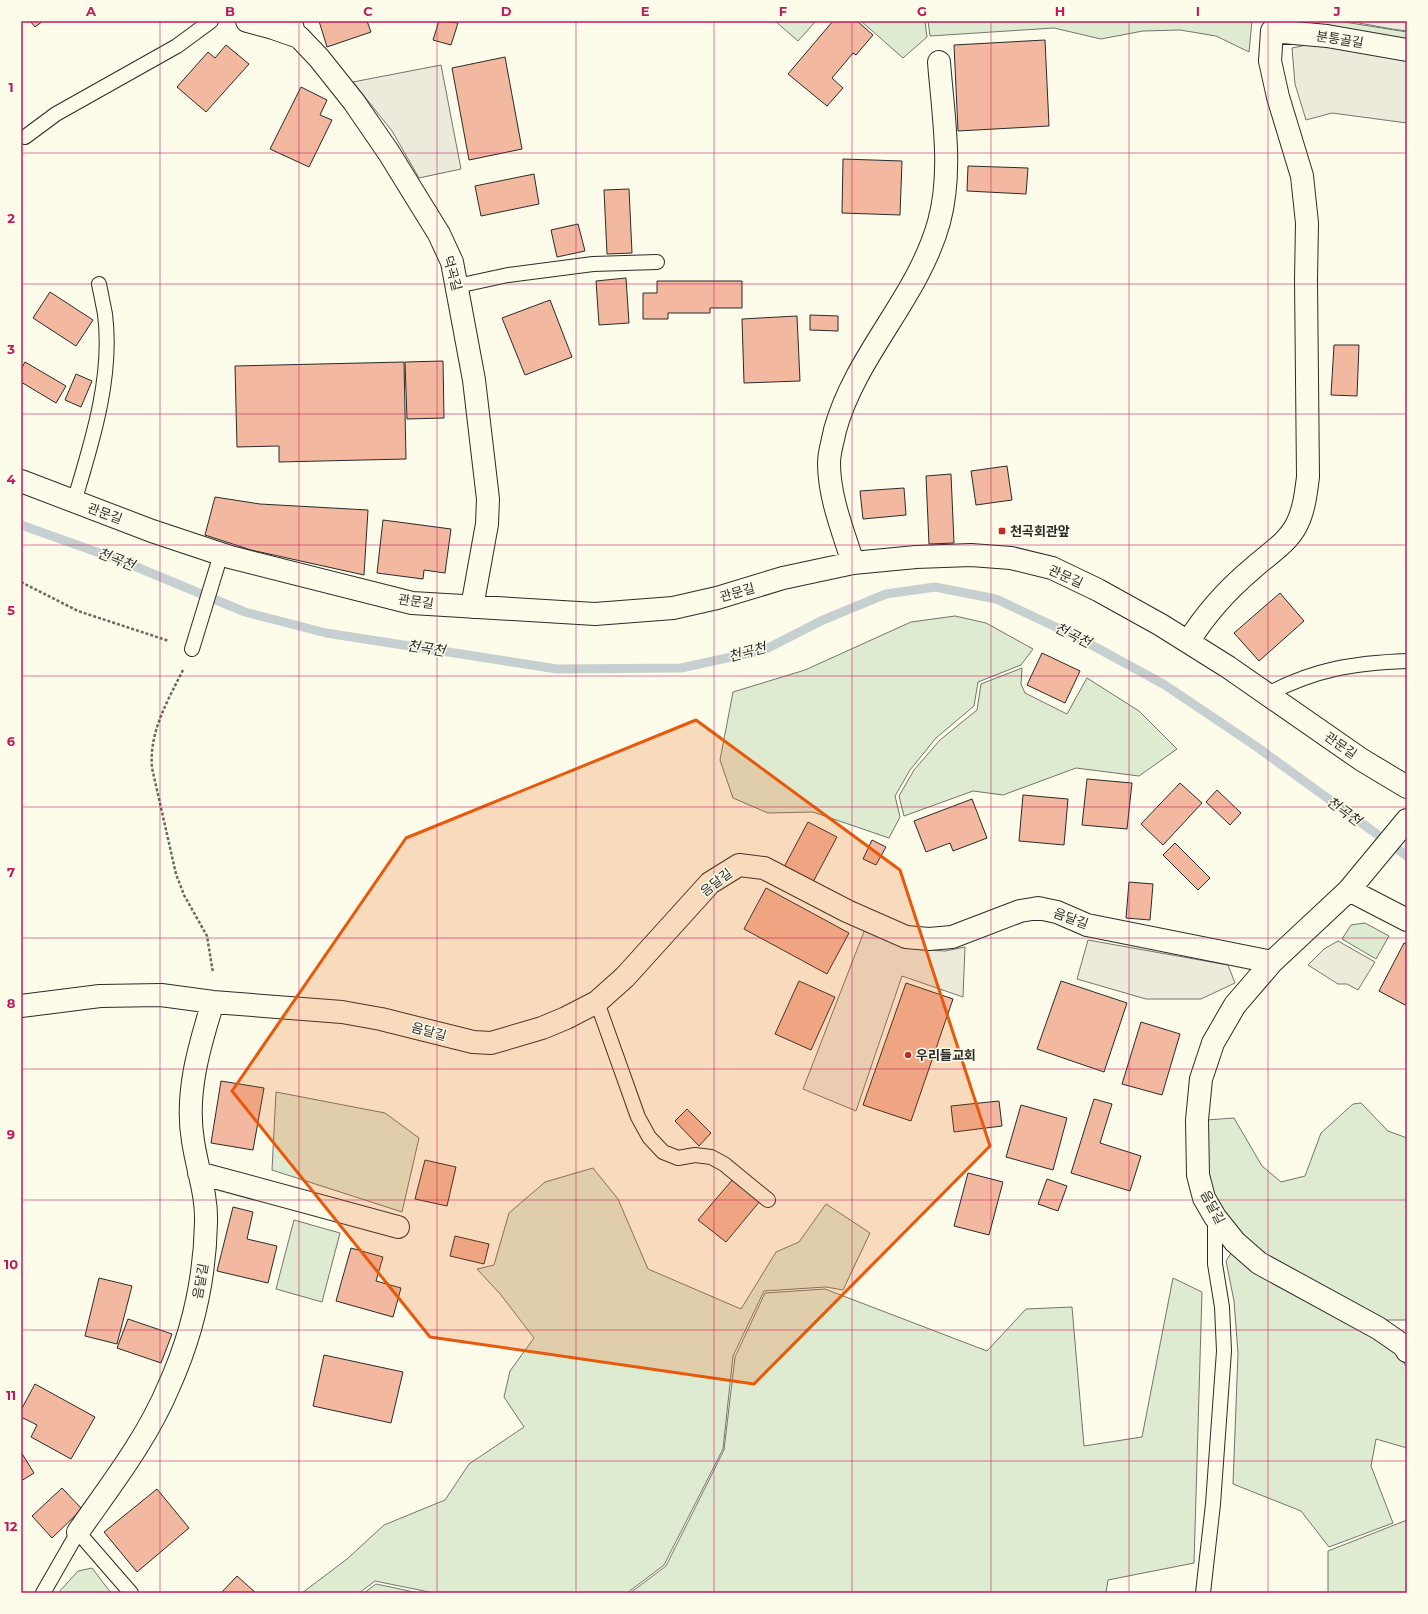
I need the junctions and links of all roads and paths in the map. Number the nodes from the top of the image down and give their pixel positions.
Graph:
1 (211, 21) edge
2 (247, 21) edge
3 (297, 29) edge
4 (1407, 50) edge
5 (939, 62) dead end
6 (25, 137) dead end
7 (656, 262) dead end
8 (99, 284) dead end
9 (457, 286) junction
10 (21, 481) edge
11 (74, 502) junction
12 (220, 558) junction
13 (852, 563) junction
14 (21, 582) edge
15 (472, 607) junction
16 (1188, 642) junction
17 (193, 644) junction
18 (1407, 662) edge
19 (1268, 694) junction
20 (1407, 787) edge
21 (1407, 820) edge
22 (1356, 882) junction
23 (1407, 920) edge
24 (1272, 962) junction
25 (213, 1002) junction
26 (597, 1002) junction
27 (21, 1006) edge
28 (199, 1173) junction
29 (768, 1200) dead end
30 (1215, 1217) junction
31 (398, 1227) dead end
32 (1407, 1351) edge
33 (78, 1532) junction
34 (44, 1593) edge
35 (131, 1593) edge
36 (1203, 1593) edge

1 - 6 lane
2 - 3 street, 덕곡길
3 - 9 street, 덕곡길
4 - 16 street, 분통골길
5 - 13 street
7 - 9 lane
8 - 11 lane
9 - 15 street, 덕곡길
10 - 11 street, 관문길
11 - 12 street, 관문길
12 - 15 street, 관문길
12 - 17 lane
13 - 15 street, 관문길
13 - 16 street, 관문길
14 - 17 path
16 - 19 street, 관문길
17 - 25 path
18 - 19 lane
19 - 20 street, 관문길
21 - 22 street, 음달길
22 - 23 street
22 - 24 street, 음달길
24 - 26 street, 음달길
24 - 30 street, 음달길
25 - 26 street, 음달길
25 - 27 street, 음달길
25 - 28 street, 음달길
26 - 29 lane
28 - 31 street
28 - 33 street, 음달길
30 - 32 street, 음달길
30 - 36 lane
33 - 34 lane
33 - 35 lane

